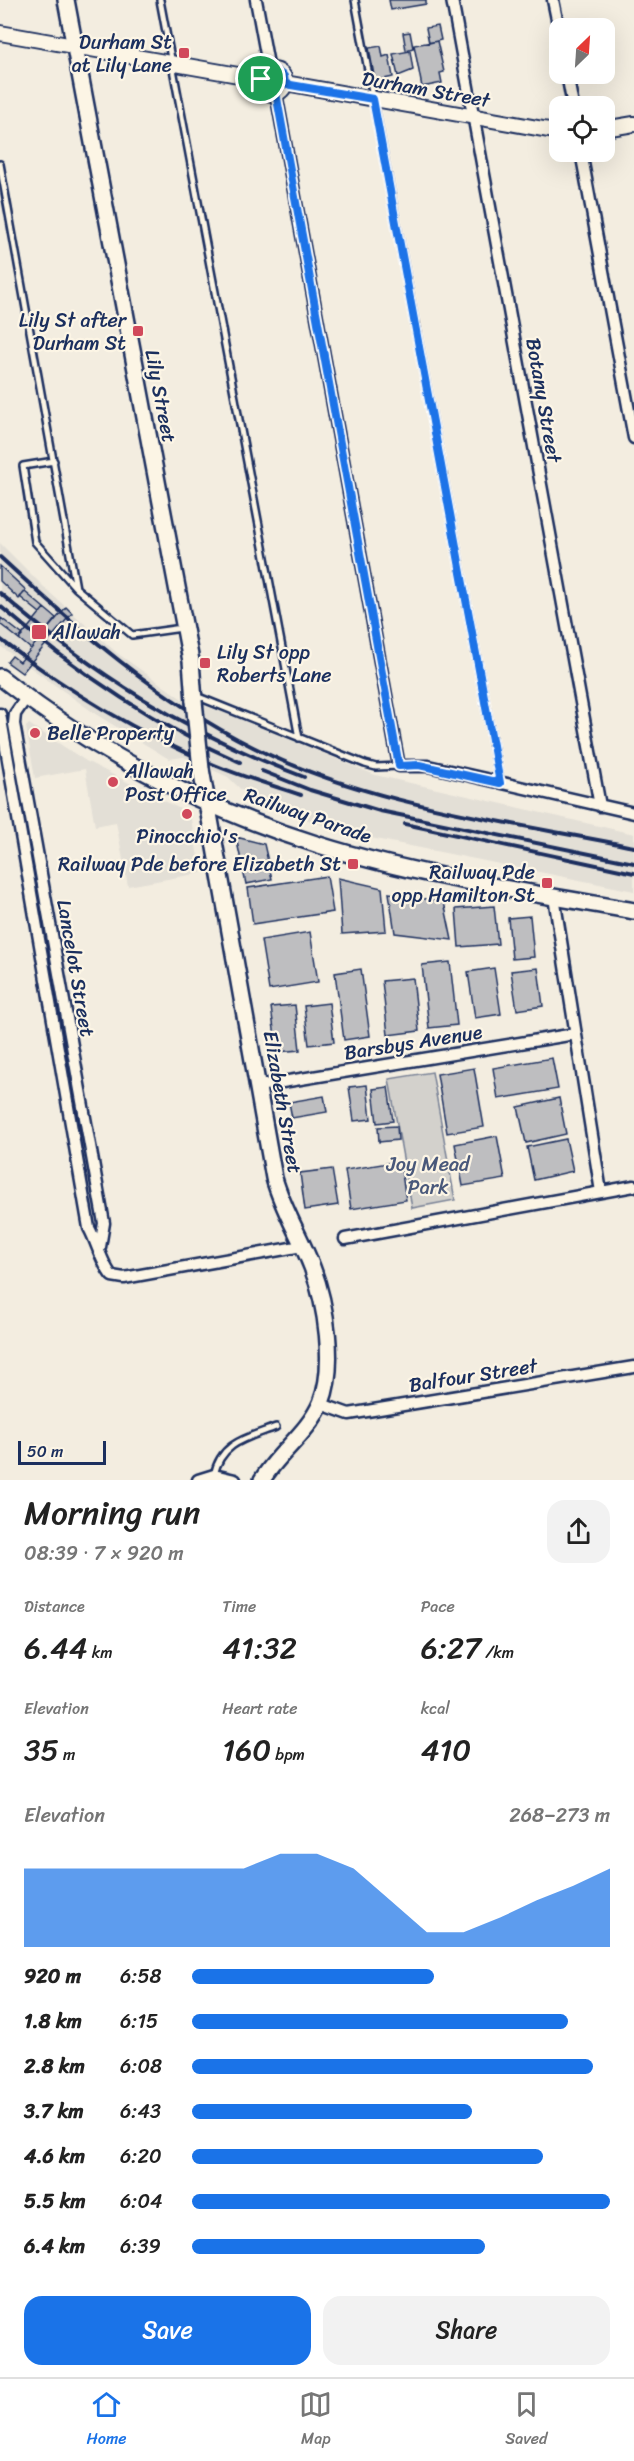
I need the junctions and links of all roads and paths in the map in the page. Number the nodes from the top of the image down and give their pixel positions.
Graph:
1 (66, 0) edge
2 (160, 0) edge
3 (256, 0) edge
4 (355, 0) edge
5 (452, 0) edge
6 (553, 0) edge
7 (557, 18) edge
8 (0, 33) edge
9 (74, 45) junction
10 (172, 63) junction
11 (265, 75) junction
12 (280, 88) junction
13 (373, 99) junction
14 (474, 117) junction
15 (634, 124) edge
16 (615, 127) edge
17 (549, 130) edge
18 (583, 162) edge
19 (0, 164) edge
20 (634, 438) edge
21 (54, 461) junction
22 (76, 588) junction
23 (183, 627) junction
24 (2, 685) edge
25 (26, 698) junction
26 (193, 698) junction
27 (0, 708) edge
28 (0, 714) edge
29 (15, 714) junction
30 (299, 738) junction
31 (399, 766) junction
32 (500, 783) junction
33 (206, 801) junction
34 (600, 806) junction
35 (634, 813) edge
36 (554, 897) junction
37 (634, 912) edge
38 (574, 1034) junction
39 (258, 1086) junction
40 (634, 1186) edge
41 (601, 1192) junction
42 (345, 1239) dead end
43 (302, 1246) junction
44 (100, 1248) junction
45 (634, 1367) edge
46 (321, 1404) junction
47 (276, 1427) dead end
48 (214, 1475) junction
49 (198, 1480) edge
50 (235, 1480) edge
51 (262, 1480) edge

1 - 9 main road, Lily Street
2 - 10 lane
3 - 11 street
4 - 13 lane
5 - 14 street, Botany Street
6 - 7 street
8 - 9 street
9 - 10 street
9 - 23 main road, Lily Street
10 - 11 street
10 - 30 lane
11 - 12 street
11 - 12 street
12 - 13 street, Durham Street
12 - 31 street
13 - 14 street, Durham Street
13 - 32 lane
14 - 17 street, Durham Street
14 - 34 street, Botany Street
15 - 16 street
18 - 20 street
19 - 21 lane
21 - 22 lane
21 - 22 lane
22 - 23 lane
23 - 26 main road, Lily Street
24 - 25 main road, Railway Parade
25 - 29 street
25 - 33 main road, Railway Parade
26 - 30 lane
26 - 33 main road, Lily Street, bridge
27 - 29 street
28 - 44 street, Lancelot Street
29 - 44 street, Lancelot Street
30 - 31 lane
31 - 32 street
32 - 34 street
33 - 36 main road, Railway Parade
33 - 39 main road, Elizabeth Street
34 - 35 street
36 - 37 main road, Railway Parade
36 - 38 street
38 - 39 street, Barsbys Avenue
38 - 41 street
39 - 43 main road, Elizabeth Street
40 - 41 street
41 - 42 street
43 - 44 street, Lancelot Street
43 - 46 main road, Elizabeth Street
45 - 46 street, Balfour Street
46 - 51 main road
47 - 48 lane
48 - 49 street
48 - 50 street

